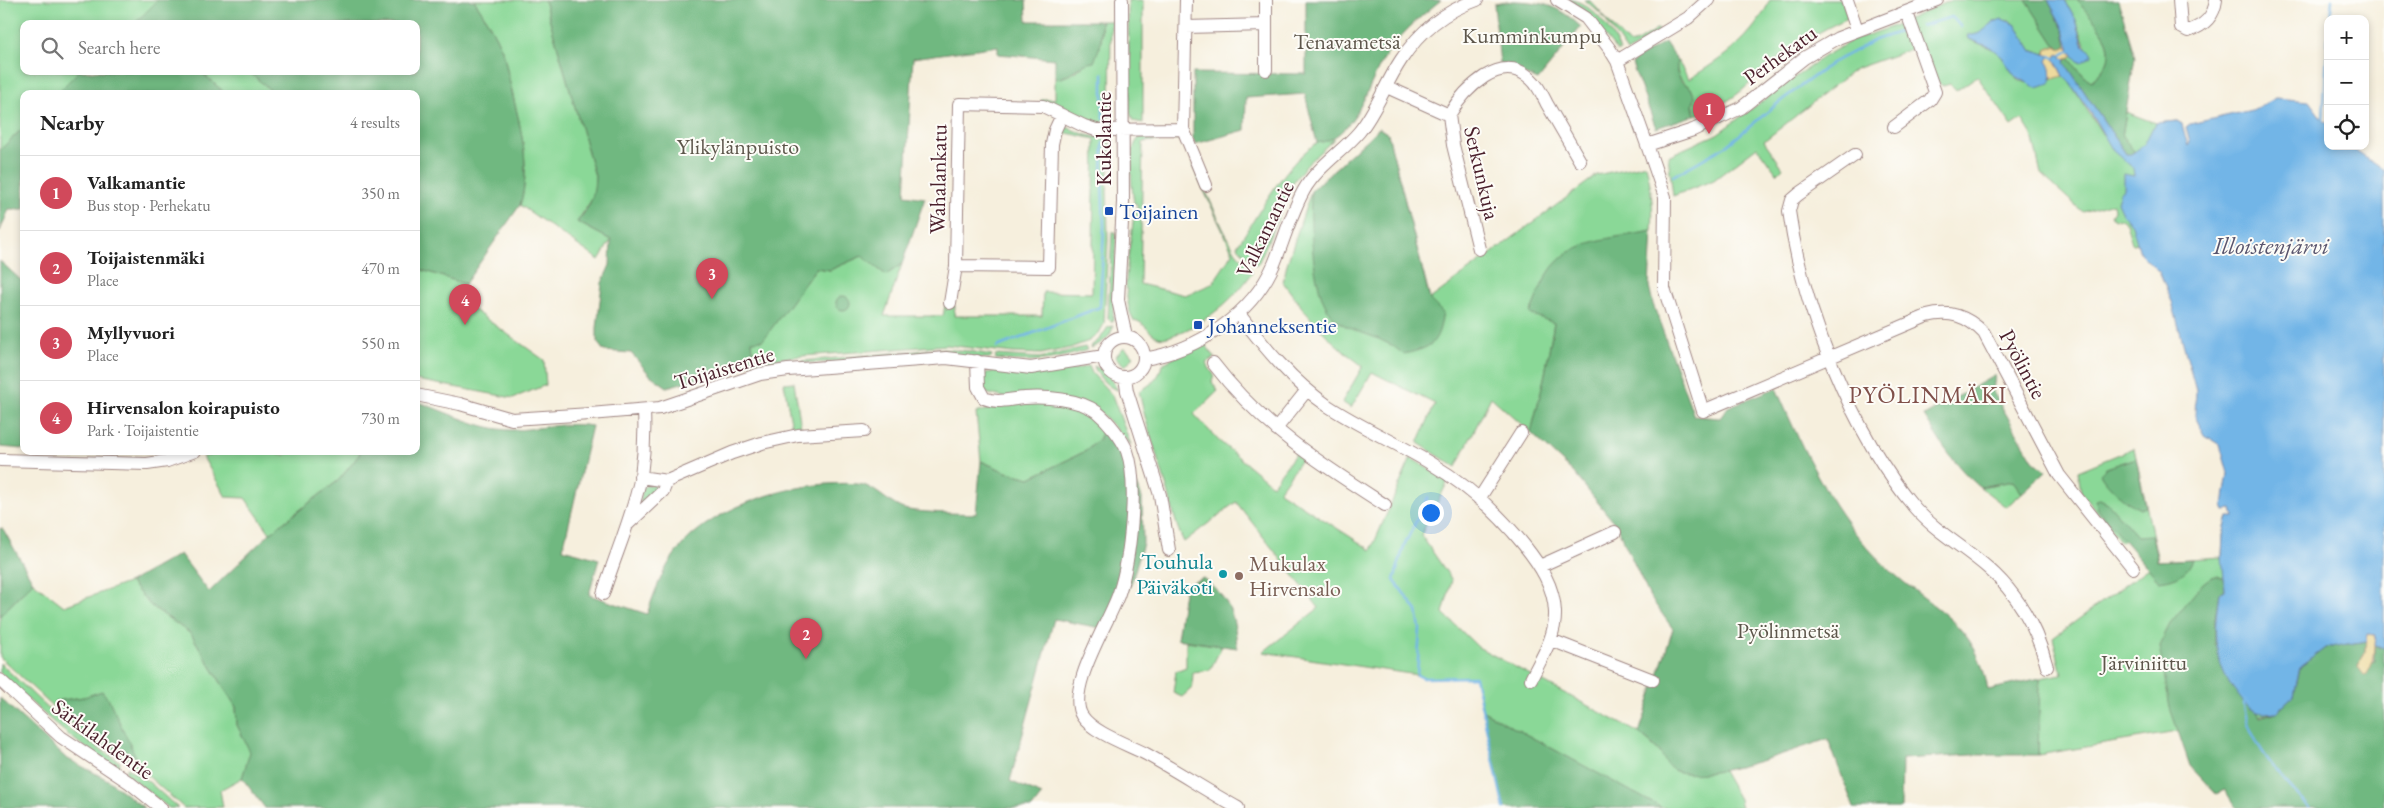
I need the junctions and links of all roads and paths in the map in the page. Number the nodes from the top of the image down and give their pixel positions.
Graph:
1 (1122, 0) edge
2 (1186, 0) edge
3 (1266, 0) edge
4 (1477, 0) edge
5 (1557, 0) edge
6 (1708, 0) edge
7 (1847, 0) edge
8 (1937, 0) edge
9 (2179, 0) edge
10 (2216, 0) edge
11 (1907, 13) junction
12 (1266, 26) junction
13 (1186, 27) junction
14 (1857, 30) junction
15 (1617, 61) junction
16 (1266, 70) dead end
17 (1386, 87) junction
18 (1062, 115) junction
19 (1449, 115) junction
20 (1894, 127) dead end
21 (1183, 129) junction
22 (1123, 130) junction
23 (1648, 144) junction
24 (1855, 155) dead end
25 (1580, 160) dead end
26 (1206, 185) dead end
27 (1479, 249) dead end
28 (956, 266) junction
29 (950, 304) dead end
30 (1239, 314) junction
31 (1126, 337) junction
32 (1104, 356) junction
33 (1830, 357) junction
34 (1144, 359) junction
35 (977, 360) junction
36 (1213, 363) dead end
37 (1125, 377) junction
38 (1307, 390) junction
39 (420, 396) edge
40 (644, 410) junction
41 (1276, 430) junction
42 (864, 431) dead end
43 (1521, 433) dead end
44 (184, 455) edge
45 (0, 460) edge
46 (640, 477) junction
47 (667, 481) junction
48 (1479, 499) junction
49 (1385, 505) dead end
50 (627, 525) junction
51 (1615, 532) dead end
52 (1169, 550) dead end
53 (1540, 566) junction
54 (2133, 568) dead end
55 (603, 594) dead end
56 (1551, 640) junction
57 (2047, 667) dead end
58 (1531, 679) dead end
59 (0, 680) edge
60 (1653, 680) dead end
61 (161, 808) edge
62 (1238, 808) edge

1 - 22 street, Kukolantie
2 - 13 street
3 - 12 street
4 - 17 street, Valkamantie
5 - 15 street
6 - 15 street
7 - 14 street
8 - 11 street, Perhekatu
9 - 10 street
11 - 14 street, Perhekatu
11 - 20 street
12 - 13 street
12 - 16 street
13 - 21 street
14 - 23 street, Perhekatu
15 - 23 street
17 - 19 street, Serkunkuja
17 - 30 street, Valkamantie
18 - 22 street, Wahalankatu
18 - 28 street
18 - 28 street, Wahalankatu
19 - 25 street
19 - 27 street, Serkunkuja
21 - 22 street, Wahalankatu
21 - 26 street
22 - 31 street, Kukolantie
23 - 33 street, Pyölintie
24 - 33 street
28 - 29 street, Wahalankatu
30 - 34 street, Valkamantie
30 - 38 street
31 - 32 street
31 - 34 street
32 - 35 street, Toijaistentie
32 - 37 street
33 - 54 street, Pyölintie
33 - 57 street
34 - 37 street
35 - 40 street, Toijaistentie
35 - 62 street
36 - 41 street
37 - 52 street
38 - 41 street
38 - 48 street
39 - 40 street, Toijaistentie
40 - 46 street
41 - 49 street
42 - 47 street
43 - 48 street
44 - 45 street
46 - 47 street
46 - 50 street
47 - 50 street
48 - 53 street
50 - 55 street
51 - 53 street
53 - 56 street
56 - 58 street
56 - 60 street
59 - 61 street, Särkilahdentie

